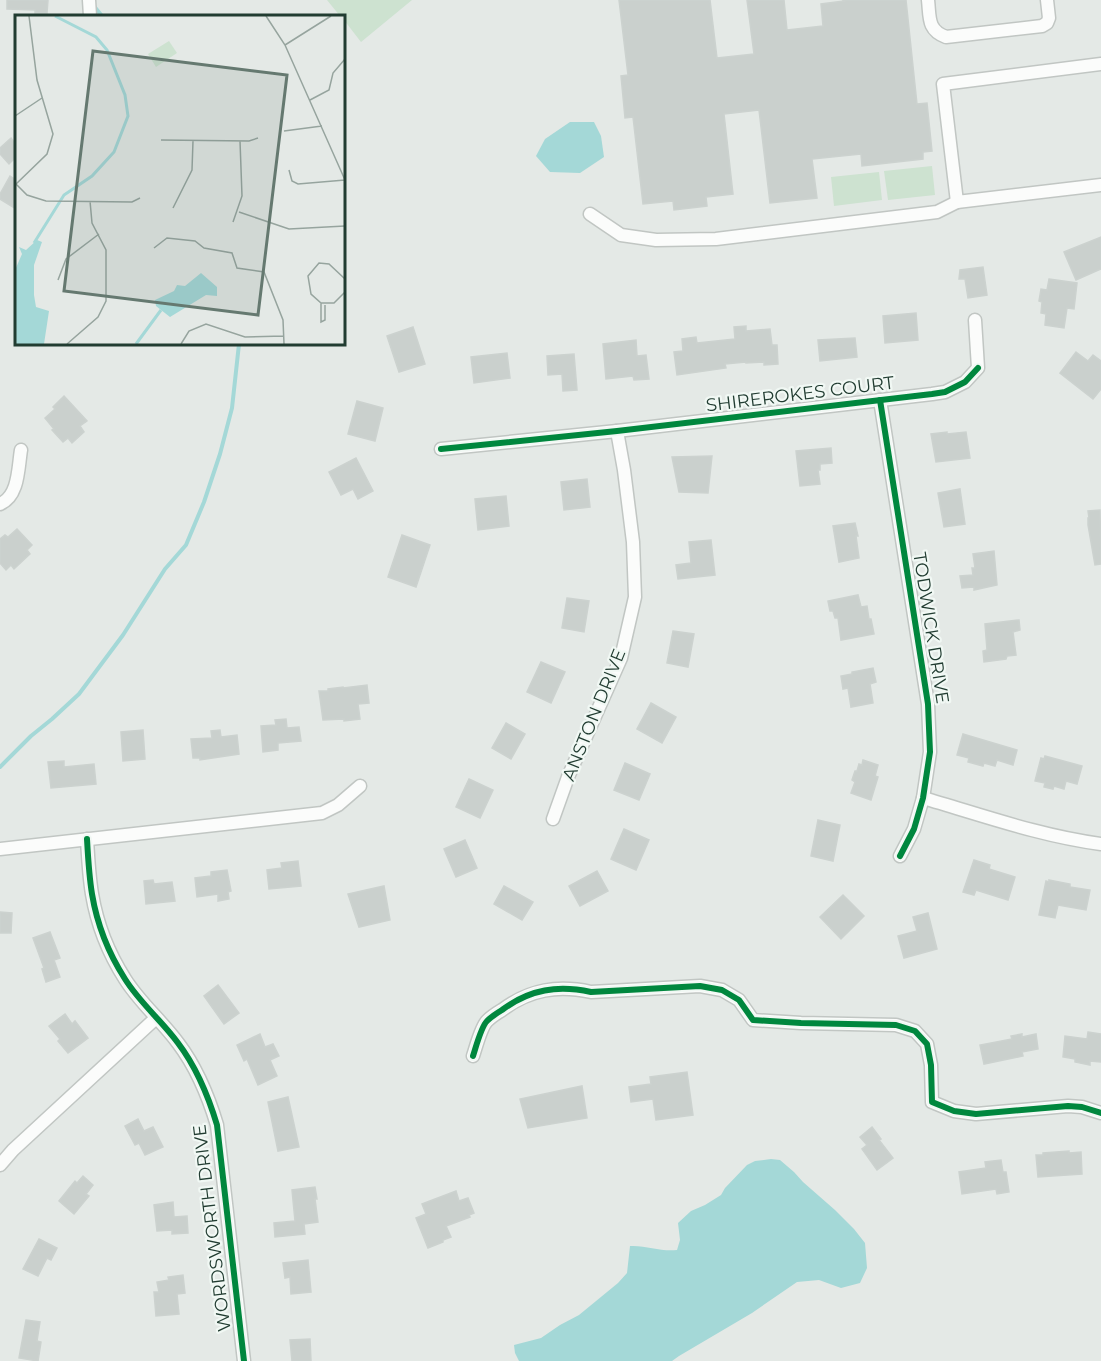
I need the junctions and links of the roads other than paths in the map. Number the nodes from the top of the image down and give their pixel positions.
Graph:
1 (89, 0) edge
2 (928, 0) edge
3 (1047, 0) edge
4 (90, 15) edge
5 (1101, 64) edge
6 (1101, 184) edge
7 (957, 202) junction
8 (590, 214) dead end
9 (975, 320) dead end
10 (880, 400) junction
11 (617, 431) junction
12 (441, 448) dead end
13 (21, 450) dead end
14 (0, 504) edge
15 (360, 786) dead end
16 (923, 798) junction
17 (553, 819) dead end
18 (87, 839) junction
19 (1101, 844) edge
20 (0, 849) edge
21 (900, 856) dead end
22 (156, 1017) junction
23 (473, 1056) dead end
24 (1101, 1113) edge
25 (0, 1165) edge
26 (244, 1361) edge

1 - 4 street
2 - 3 street
5 - 7 street
6 - 7 street
7 - 8 street
9 - 10 street, SHIREROKES COURT
10 - 11 street, SHIREROKES COURT
10 - 16 street, TODWICK DRIVE
11 - 12 street, SHIREROKES COURT
11 - 17 street, ANSTON DRIVE
13 - 14 street
15 - 18 street
16 - 19 street
16 - 21 street, TODWICK DRIVE
18 - 20 street
18 - 22 street, WORDSWORTH DRIVE
22 - 25 street
22 - 26 street, WORDSWORTH DRIVE
23 - 24 street

